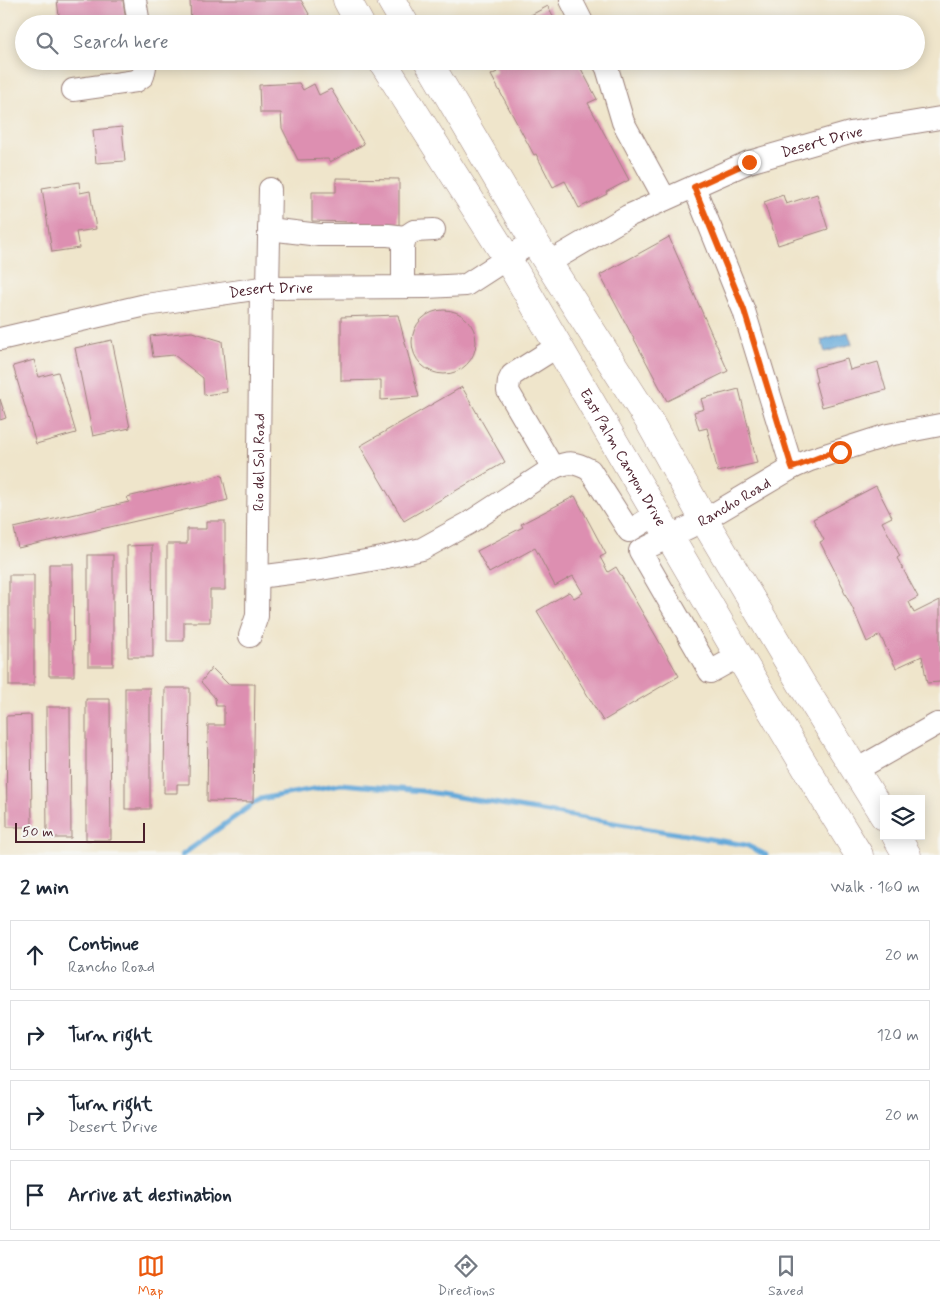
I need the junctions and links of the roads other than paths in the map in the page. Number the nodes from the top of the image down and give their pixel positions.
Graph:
1 (135, 0) edge
2 (347, 0) edge
3 (391, 0) edge
4 (571, 0) edge
5 (138, 15) edge
6 (355, 15) edge
7 (400, 15) edge
8 (578, 15) edge
9 (145, 70) edge
10 (388, 70) edge
11 (433, 70) edge
12 (608, 70) edge
13 (73, 90) dead end
14 (940, 118) edge
15 (694, 187) junction
16 (270, 189) dead end
17 (665, 199) junction
18 (269, 229) junction
19 (434, 230) dead end
20 (405, 237) junction
21 (541, 252) junction
22 (507, 258) junction
23 (404, 287) junction
24 (265, 288) junction
25 (0, 338) edge
26 (558, 346) junction
27 (940, 425) edge
28 (553, 468) junction
29 (792, 468) junction
30 (704, 520) junction
31 (664, 525) junction
32 (629, 531) junction
33 (640, 551) junction
34 (258, 577) junction
35 (250, 636) dead end
36 (739, 656) junction
37 (940, 724) edge
38 (856, 770) junction
39 (877, 805) edge
40 (898, 840) edge
41 (859, 855) edge
42 (907, 855) edge

1 - 5 street
2 - 6 main road
3 - 7 main road
4 - 8 street
9 - 13 street
10 - 22 main road, East Palm Canyon Drive
11 - 21 main road
12 - 17 street
14 - 15 street, Desert Drive
15 - 17 street, Desert Drive
15 - 29 street
16 - 18 street, Rio del Sol Road
17 - 21 street, Desert Drive
18 - 20 street
18 - 24 street, Rio del Sol Road
19 - 20 street
20 - 23 street
21 - 22 street, Desert Drive
21 - 30 main road
22 - 23 street, Desert Drive
22 - 26 main road, East Palm Canyon Drive
23 - 24 street, Desert Drive
24 - 25 street, Desert Drive
24 - 34 street, Rio del Sol Road
26 - 28 street
26 - 31 main road, East Palm Canyon Drive
27 - 29 street, Rancho Road
28 - 32 street
28 - 34 street
29 - 30 street, Rancho Road
30 - 31 street, Rancho Road
30 - 38 main road
31 - 32 street
31 - 33 street
31 - 36 main road, East Palm Canyon Drive
32 - 33 street
33 - 36 street
34 - 35 street, Rio del Sol Road
36 - 41 main road, East Palm Canyon Drive
37 - 38 street
38 - 39 main road
40 - 42 main road

